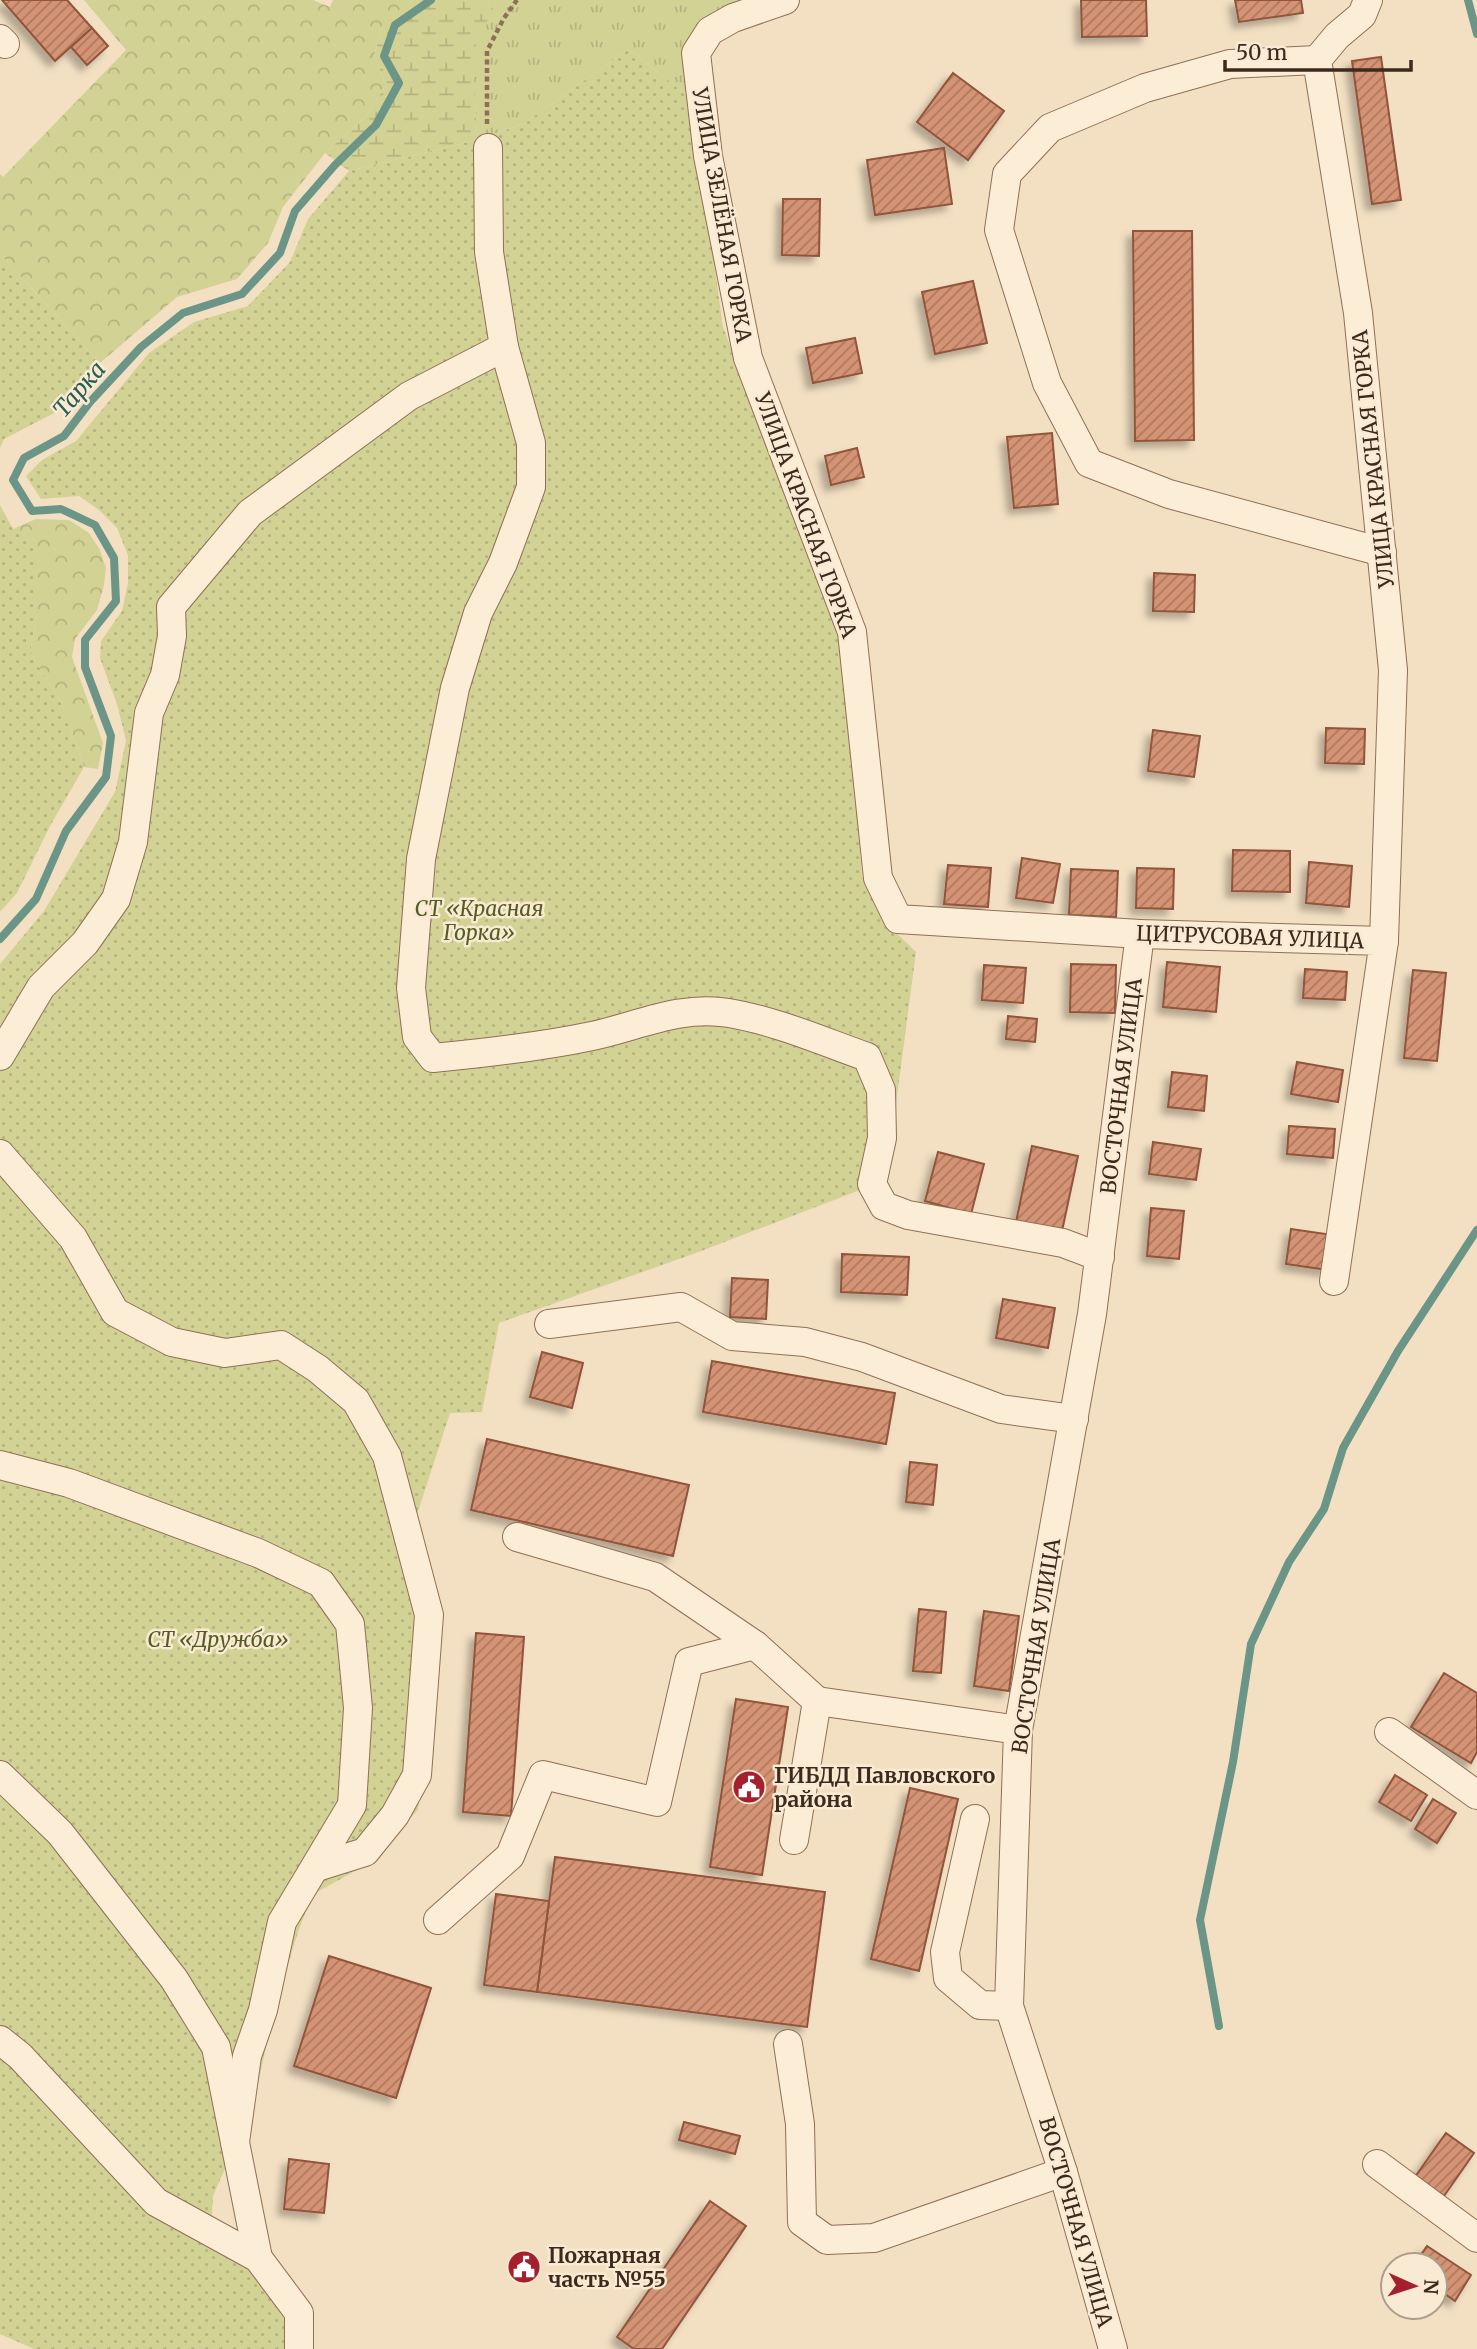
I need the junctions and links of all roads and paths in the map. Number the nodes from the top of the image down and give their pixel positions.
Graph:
1 (517, 0) edge
2 (785, 0) edge
3 (1368, 0) edge
4 (1317, 60) junction
5 (488, 148) joint
6 (504, 347) junction
7 (748, 358) joint
8 (1382, 552) junction
9 (898, 919) joint
10 (1140, 934) junction
11 (1384, 941) junction
12 (0, 1056) edge
13 (0, 1154) edge
14 (1100, 1257) junction
15 (1334, 1282) dead end
16 (549, 1324) dead end
17 (1074, 1419) junction
18 (0, 1465) edge
19 (517, 1536) dead end
20 (755, 1645) junction
21 (817, 1701) junction
22 (1018, 1730) junction
23 (1389, 1732) dead end
24 (0, 1776) edge
25 (1477, 1794) edge
26 (975, 1819) dead end
27 (794, 1840) dead end
28 (317, 1867) junction
29 (439, 1920) dead end
30 (1009, 2006) junction
31 (0, 2040) edge
32 (788, 2044) dead end
33 (235, 2142) junction
34 (1377, 2164) dead end
35 (1063, 2172) junction
36 (1477, 2238) edge
37 (258, 2258) junction
38 (299, 2349) edge
39 (1113, 2349) edge

1 - 5 path
2 - 7 street, УЛИЦА ЗЕЛЁНАЯ ГОРКА
3 - 4 street
4 - 8 street, УЛИЦА КРАСНАЯ ГОРКА
4 - 8 street
5 - 6 street
6 - 12 street
6 - 14 street
7 - 9 street, УЛИЦА КРАСНАЯ ГОРКА
8 - 11 street, УЛИЦА КРАСНАЯ ГОРКА
9 - 10 street, ЦИТРУСОВАЯ УЛИЦА
10 - 11 street, ЦИТРУСОВАЯ УЛИЦА
10 - 14 street, ВОСТОЧНАЯ УЛИЦА
11 - 15 street, ЦИТРУСОВАЯ УЛИЦА
13 - 28 street
14 - 17 street, ВОСТОЧНАЯ УЛИЦА
16 - 17 street
17 - 22 street, ВОСТОЧНАЯ УЛИЦА
18 - 28 street
19 - 20 street
20 - 21 street
20 - 29 street
21 - 22 street
21 - 27 street
22 - 30 street, ВОСТОЧНАЯ УЛИЦА
23 - 25 street
24 - 33 street
26 - 30 street
28 - 33 street
30 - 35 street, ВОСТОЧНАЯ УЛИЦА
31 - 37 street
32 - 35 street
33 - 37 street
34 - 36 street
35 - 39 street, ВОСТОЧНАЯ УЛИЦА
37 - 38 street

